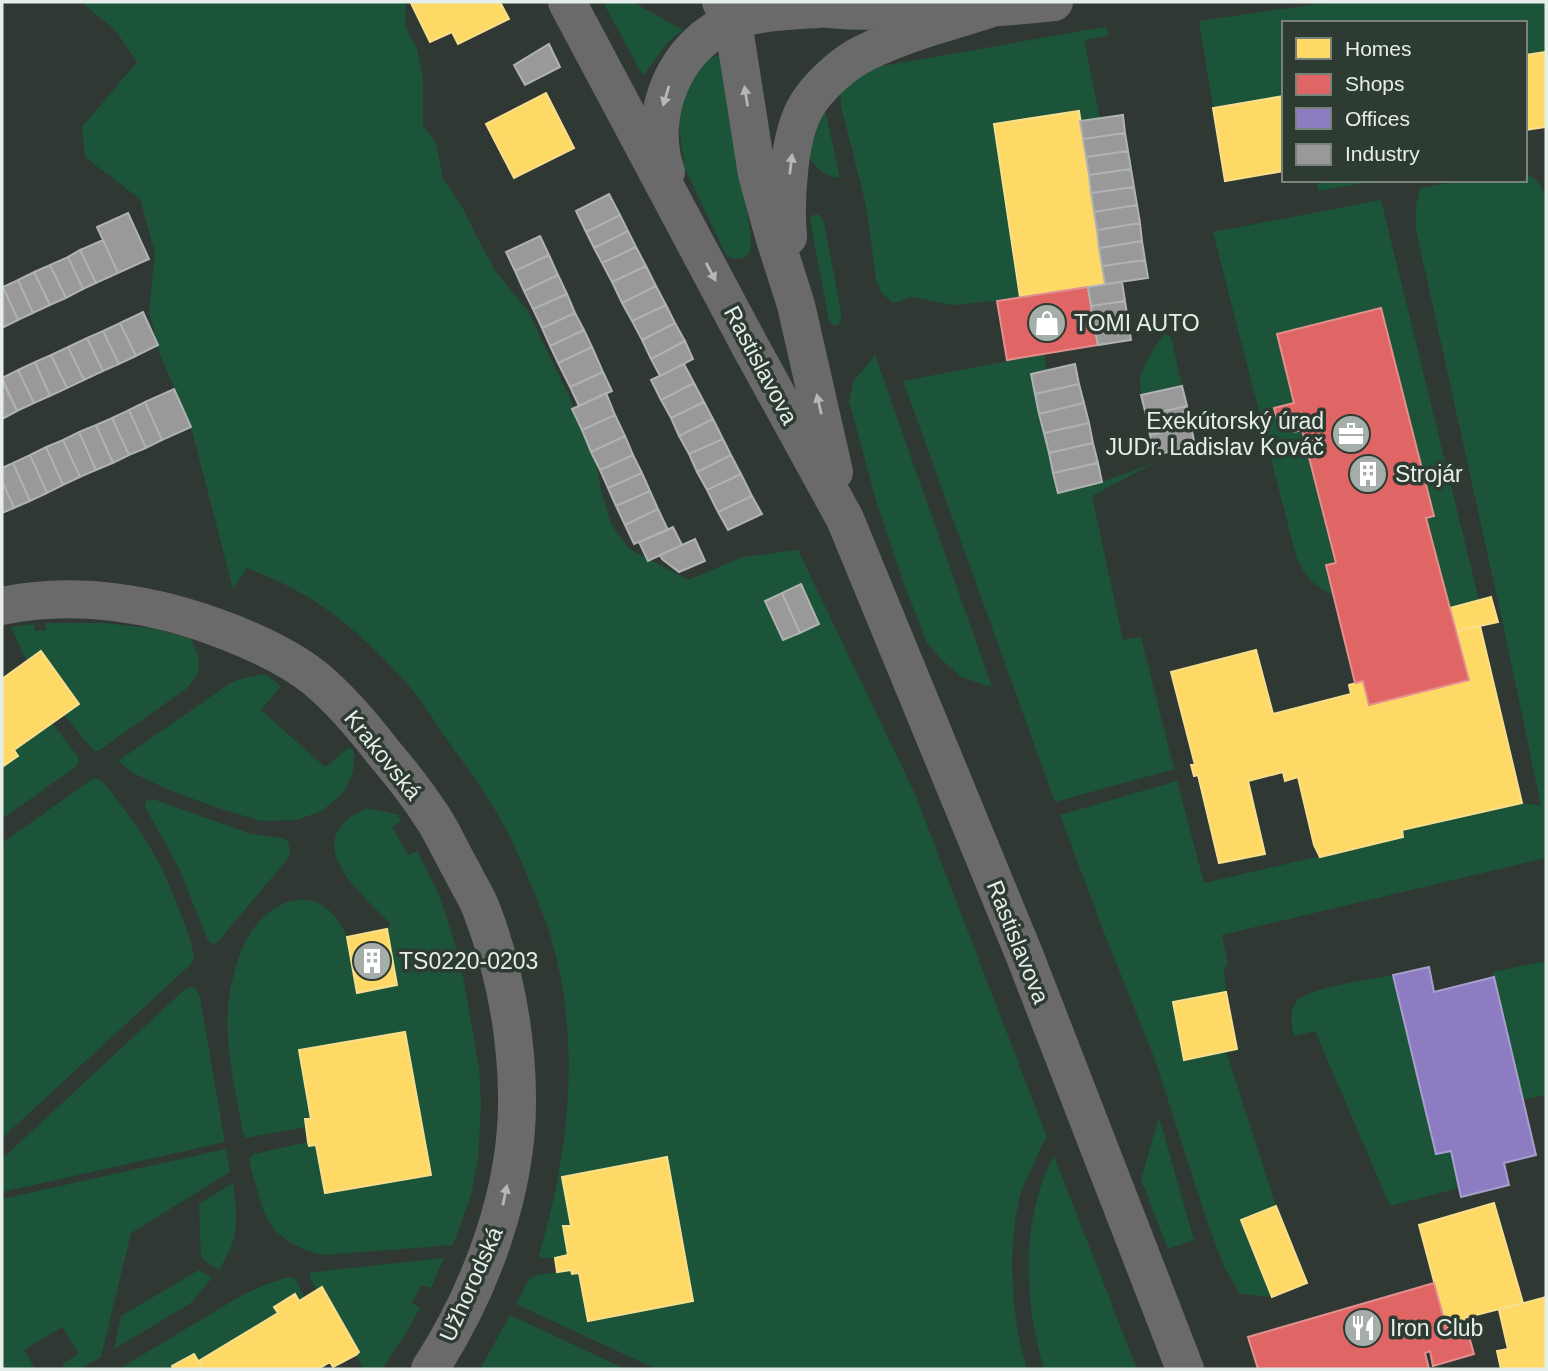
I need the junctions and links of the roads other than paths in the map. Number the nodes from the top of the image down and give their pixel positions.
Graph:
1 (567, 2) edge
2 (1054, 2) edge
3 (800, 5) edge
4 (924, 7) edge
5 (989, 9) junction
6 (727, 12) edge
7 (680, 211) junction
8 (796, 305) junction
9 (845, 519) junction
10 (2, 606) edge
11 (514, 1154) joint
12 (430, 1369) edge
13 (1185, 1369) edge

1 - 7 street, Rastislavova
2 - 5 street, Rastislavova
3 - 4 street, Rastislavova
3 - 6 street, Rastislavova
4 - 5 street, Rastislavova
8 -> 5 street, Rastislavova
6 -> 7 street, Rastislavova
8 -> 6 street, Rastislavova
7 -> 9 street, Rastislavova
9 -> 8 street, Rastislavova
9 - 13 street, Rastislavova
10 - 11 street, Krakovská
12 -> 11 street, Užhorodská

